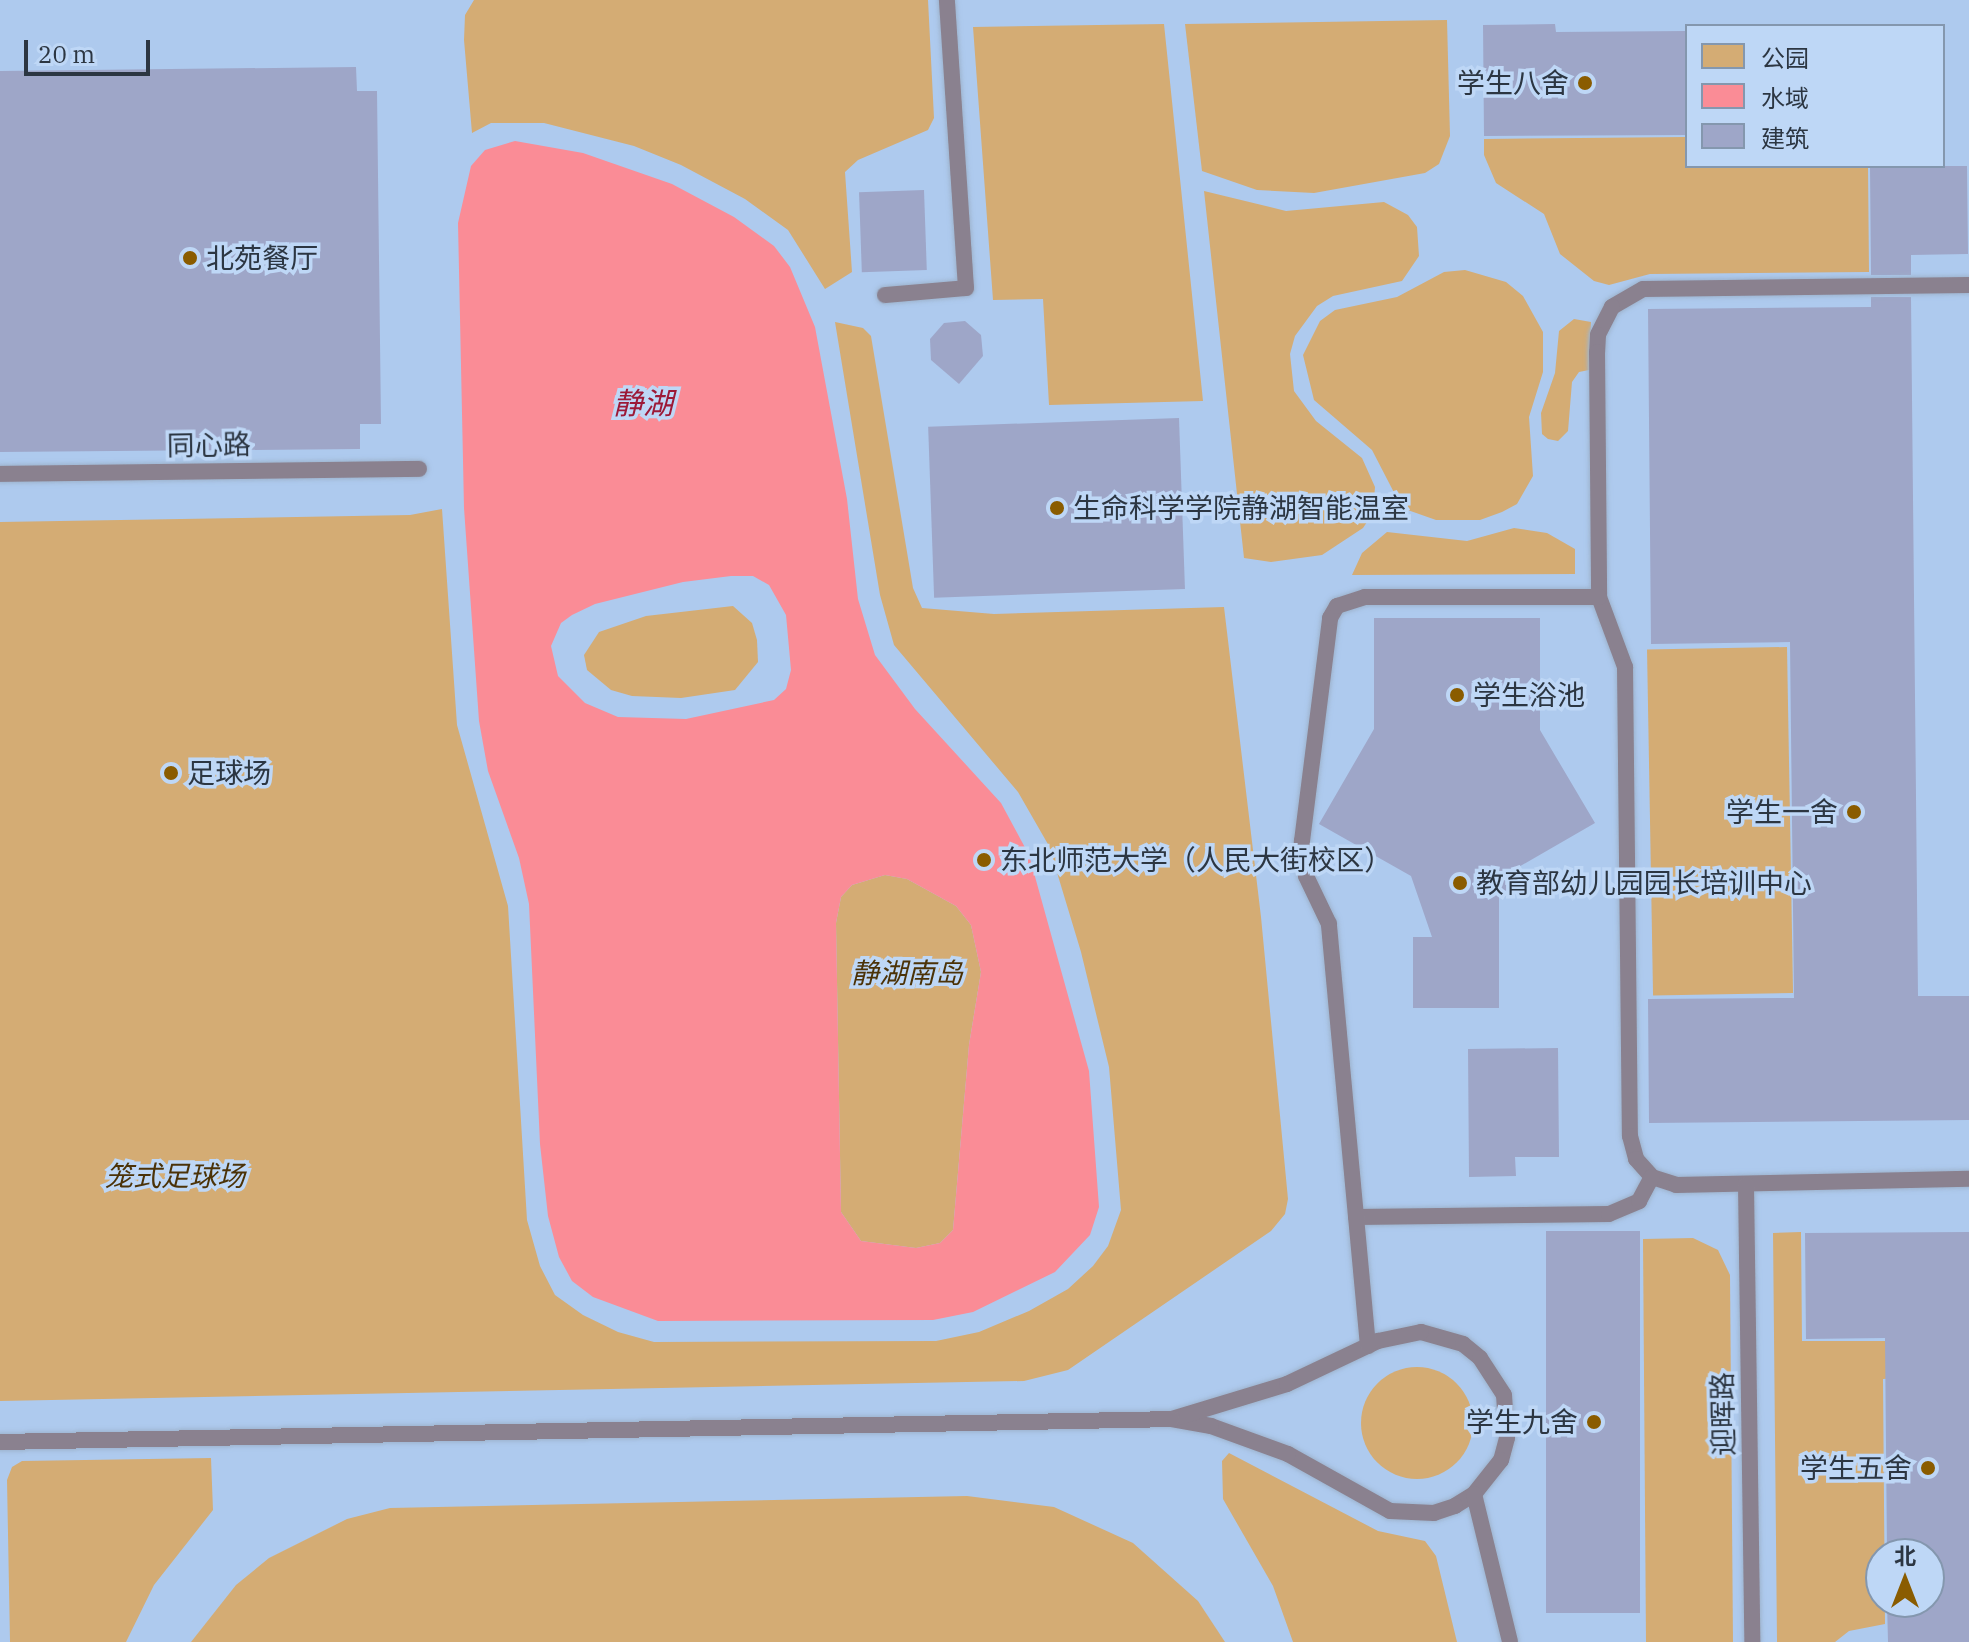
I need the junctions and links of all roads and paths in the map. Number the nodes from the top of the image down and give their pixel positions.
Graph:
1 (947, 0) edge
2 (1969, 285) edge
3 (885, 295) dead end
4 (419, 469) dead end
5 (0, 474) edge
6 (1599, 597) junction
7 (1652, 1177) junction
8 (1969, 1179) edge
9 (1746, 1185) junction
10 (1356, 1217) junction
11 (1368, 1346) junction
12 (1172, 1419) junction
13 (0, 1442) edge
14 (1474, 1494) junction
15 (1510, 1642) edge
16 (1752, 1642) edge

1 - 3 lane
2 - 6 lane
4 - 5 lane, 同心路
6 - 7 lane
6 - 10 lane
7 - 9 lane
7 - 10 lane
8 - 9 lane
9 - 16 lane, 迎晖路
10 - 11 lane
11 - 12 lane
11 - 14 lane
12 - 13 lane
12 - 14 lane
14 - 15 lane

